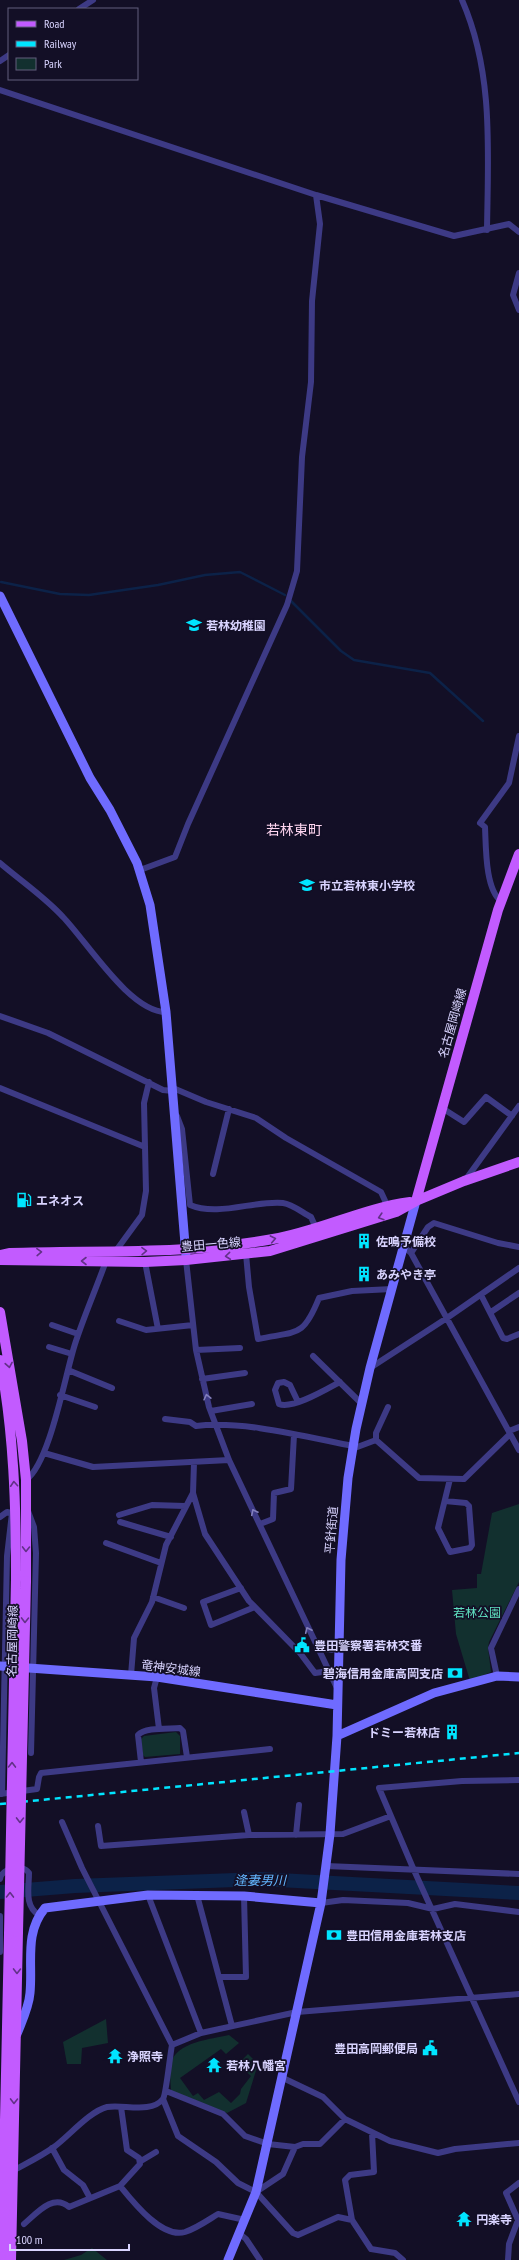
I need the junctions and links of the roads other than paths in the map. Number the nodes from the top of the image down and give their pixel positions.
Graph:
1 (93, 0) edge
2 (462, 0) edge
3 (81, 8) edge
4 (0, 90) edge
5 (316, 195) junction
6 (487, 230) junction
7 (519, 232) edge
8 (519, 274) edge
9 (519, 310) edge
10 (0, 596) edge
11 (519, 736) edge
12 (519, 854) edge
13 (0, 863) edge
14 (140, 870) junction
15 (501, 901) junction
16 (166, 1012) junction
17 (0, 1016) edge
18 (149, 1082) junction
19 (0, 1088) edge
20 (173, 1090) junction
21 (519, 1106) edge
22 (175, 1108) junction
23 (442, 1108) junction
24 (229, 1109) junction
25 (512, 1116) junction
26 (145, 1147) junction
27 (519, 1162) edge
28 (213, 1174) dead end
29 (464, 1181) junction
30 (416, 1201) junction
31 (388, 1205) junction
32 (316, 1228) junction
33 (519, 1246) edge
34 (407, 1250) junction
35 (115, 1252) junction
36 (246, 1254) junction
37 (0, 1255) edge
38 (186, 1255) junction
39 (0, 1260) edge
40 (106, 1261) junction
41 (145, 1262) junction
42 (519, 1268) edge
43 (392, 1289) junction
44 (519, 1293) edge
45 (481, 1294) junction
46 (0, 1312) edge
47 (491, 1312) junction
48 (447, 1318) junction
49 (119, 1321) dead end
50 (52, 1325) dead end
51 (193, 1325) junction
52 (158, 1329) junction
53 (78, 1334) junction
54 (519, 1334) edge
55 (49, 1347) dead end
56 (240, 1348) dead end
57 (196, 1350) junction
58 (72, 1354) junction
59 (313, 1356) dead end
60 (0, 1360) edge
61 (370, 1368) junction
62 (68, 1370) junction
63 (246, 1372) dead end
64 (202, 1378) junction
65 (340, 1382) junction
66 (112, 1388) dead end
67 (60, 1395) junction
68 (3, 1401) edge
69 (298, 1402) dead end
70 (252, 1404) dead end
71 (362, 1404) junction
72 (95, 1407) dead end
73 (388, 1407) dead end
74 (211, 1411) junction
75 (165, 1419) dead end
76 (216, 1424) junction
77 (519, 1427) edge
78 (510, 1433) junction
79 (294, 1435) junction
80 (376, 1440) junction
81 (352, 1448) junction
82 (519, 1450) edge
83 (44, 1453) junction
84 (229, 1460) junction
85 (194, 1462) junction
86 (450, 1479) junction
87 (26, 1480) junction
88 (193, 1493) junction
89 (445, 1501) junction
90 (185, 1506) junction
91 (27, 1508) junction
92 (14, 1510) junction
93 (119, 1515) dead end
94 (0, 1517) edge
95 (120, 1522) dead end
96 (260, 1524) junction
97 (170, 1537) junction
98 (106, 1543) dead end
99 (161, 1563) junction
100 (21, 1580) junction
101 (241, 1588) junction
102 (519, 1589) edge
103 (153, 1597) junction
104 (184, 1608) dead end
105 (255, 1608) junction
106 (338, 1645) junction
107 (317, 1648) junction
108 (3, 1666) edge
109 (33, 1667) junction
110 (329, 1671) junction
111 (131, 1675) junction
112 (497, 1676) junction
113 (157, 1677) junction
114 (519, 1677) edge
115 (338, 1690) junction
116 (337, 1705) junction
117 (158, 1729) junction
118 (337, 1736) junction
119 (270, 1749) dead end
120 (31, 1753) dead end
121 (187, 1756) junction
122 (141, 1762) junction
123 (519, 1780) edge
124 (1, 1794) edge
125 (299, 1805) dead end
126 (244, 1812) dead end
127 (391, 1816) junction
128 (62, 1822) dead end
129 (98, 1826) dead end
130 (330, 1834) junction
131 (249, 1835) junction
132 (296, 1835) junction
133 (326, 1867) junction
134 (414, 1870) junction
135 (519, 1874) edge
136 (0, 1877) edge
137 (148, 1895) junction
138 (197, 1895) junction
139 (244, 1896) junction
140 (99, 1900) junction
141 (322, 1900) junction
142 (432, 1908) junction
143 (519, 1912) edge
144 (39, 1915) junction
145 (0, 1916) edge
146 (13, 1933) junction
147 (0, 1952) edge
148 (220, 1977) junction
149 (519, 1994) edge
150 (472, 1998) junction
151 (4, 2011) edge
152 (297, 2012) junction
153 (232, 2026) junction
154 (201, 2033) junction
155 (16, 2035) junction
156 (172, 2045) junction
157 (283, 2078) junction
158 (2, 2090) edge
159 (166, 2091) junction
160 (163, 2099) junction
161 (519, 2102) edge
162 (121, 2107) junction
163 (345, 2119) junction
164 (372, 2133) junction
165 (519, 2143) edge
166 (268, 2144) junction
167 (295, 2147) junction
168 (52, 2148) junction
169 (156, 2152) dead end
170 (141, 2162) junction
171 (13, 2171) junction
172 (2, 2178) edge
173 (519, 2183) edge
174 (120, 2186) junction
175 (256, 2192) junction
176 (90, 2198) junction
177 (245, 2220) junction
178 (352, 2220) junction
179 (24, 2224) dead end
180 (240, 2234) junction
181 (2, 2260) edge
182 (11, 2260) edge
183 (228, 2260) edge
184 (260, 2260) edge
185 (403, 2260) edge
186 (508, 2260) edge

1 - 3 street
2 - 6 street
4 - 5 street
5 - 6 street
5 - 14 street
6 - 7 street
8 - 9 street
10 - 14 street
11 - 15 street
12 - 15 main road, 名古屋岡崎線
13 - 16 street
14 - 16 street
15 - 23 main road, 名古屋岡崎線
16 - 20 street
17 - 18 street
18 - 20 street
18 - 26 street
19 - 26 street
20 - 22 street
20 - 24 street
21 - 25 street
22 - 32 street
22 - 38 street
23 - 25 street
23 - 30 main road, 名古屋岡崎線
24 - 28 street
24 - 31 street
25 - 29 street
26 - 35 street
27 - 29 main road, 豊田一色線
29 - 30 main road, 豊田一色線
30 - 31 main road, 豊田一色線
30 - 34 street, 平針街道
30 -> 36 main road, 豊田一色線
31 - 32 main road, 豊田一色線
38 -> 32 main road, 豊田一色線
33 - 34 street
34 - 43 street, 平針街道
34 - 48 street
37 -> 35 main road, 豊田一色線
35 -> 38 main road, 豊田一色線
36 -> 38 main road, 豊田一色線
36 - 43 street
38 - 41 main road, 豊田一色線
38 - 51 street
40 -> 39 main road, 豊田一色線
40 - 41 main road, 豊田一色線
40 - 53 street
41 - 52 street
42 - 45 street
43 - 61 street, 平針街道
44 - 47 street
45 - 47 street
45 - 48 street
46 -> 87 main road, 名古屋岡崎線
47 - 54 street
48 - 61 street
48 - 78 street
49 - 52 street
50 - 53 street
51 - 52 street
51 - 57 street
53 - 58 street
55 - 58 street
56 - 57 street
57 - 64 street
58 - 62 street
59 - 65 street
60 - 68 main road, 名古屋岡崎線
61 - 71 street, 平針街道
62 - 66 street
62 - 67 street
63 - 64 street
74 -> 64 street
65 - 69 street
65 - 71 street
67 - 72 street
67 - 83 street
92 -> 68 main road, 名古屋岡崎線
70 - 74 street
71 - 81 street, 平針街道
73 - 80 street
74 - 76 street
75 - 76 street
76 - 79 street
76 - 84 street
77 - 78 street
78 - 82 street
78 - 86 street
79 - 81 street
79 - 96 street
80 - 81 street
80 - 86 street
81 - 106 street, 平針街道
83 - 85 street
83 - 87 street
84 - 85 street
96 -> 84 street
85 - 88 street
86 - 89 street
87 - 91 main road, 名古屋岡崎線
88 - 90 street
88 - 101 street
89 - 89 street
90 - 93 street
90 - 97 street
91 -> 100 main road, 名古屋岡崎線
91 -> 109 street
92 - 94 street
92 - 100 main road, 名古屋岡崎線
92 - 108 street
95 - 97 street
107 -> 96 street
97 - 99 street
98 - 99 street
99 - 103 street
100 - 146 main road, 名古屋岡崎線, bridge
101 - 105 street
101 - 105 street
102 - 112 street
103 - 104 street
103 - 111 street
105 - 110 street
106 - 107 street
106 - 115 street, 平針街道
107 - 110 street
108 - 109 street, 竜神安城線
108 - 124 street
109 - 111 street, 竜神安城線
109 - 120 street
110 - 115 street
111 - 113 street, 竜神安城線
112 - 114 street
112 - 118 street
113 - 116 street, 竜神安城線
113 - 117 street
115 - 116 street, 平針街道
116 - 118 street, 平針街道
117 - 121 street
117 - 122 street
118 - 130 street, 平針街道
119 - 121 street
121 - 122 street
122 - 124 street
123 - 127 street
125 - 132 street
126 - 131 street
127 - 130 street
127 - 134 street
128 - 140 street
129 - 131 street
130 - 132 street
130 - 133 street, 平針街道
131 - 132 street
133 - 134 street
133 - 141 street, 平針街道
134 - 135 street
134 - 142 street
136 - 144 street
137 - 138 street
137 - 140 street
137 - 154 street
138 - 139 street
138 - 148 street
139 - 141 street
139 - 148 street
140 - 144 street
140 - 156 street
141 - 142 street
141 - 152 street, 平針街道
142 - 143 street
142 - 150 street
144 - 155 street
145 - 147 street
146 - 151 main road, 名古屋岡崎線
146 -> 155 main road, 名古屋岡崎線
148 - 153 street
149 - 150 street
150 - 152 street
150 - 161 street
151 - 158 main road, 名古屋岡崎線
152 - 153 street
152 - 157 street, 平針街道
153 - 154 street
154 - 156 street
155 -> 171 main road, 名古屋岡崎線
156 - 159 street
157 - 163 street
157 - 166 street, 平針街道
158 - 172 main road, 名古屋岡崎線
159 - 160 street
159 - 166 street
160 - 162 street
160 - 175 street
162 - 168 street
162 - 170 street
163 - 164 street
163 - 167 street
164 - 165 street
164 - 178 street
166 - 167 street
166 - 175 street, 平針街道
167 - 175 street
168 - 171 street
168 - 176 street
169 - 170 street
170 - 174 street
171 - 172 street
171 - 182 main road, 名古屋岡崎線
172 - 181 main road, 名古屋岡崎線
173 - 186 street
174 - 176 street
174 - 177 street
175 - 177 street, 平針街道
175 - 178 street
176 - 179 street
177 - 180 street, 平針街道
178 - 185 street
180 - 183 street, 平針街道
180 - 184 street

